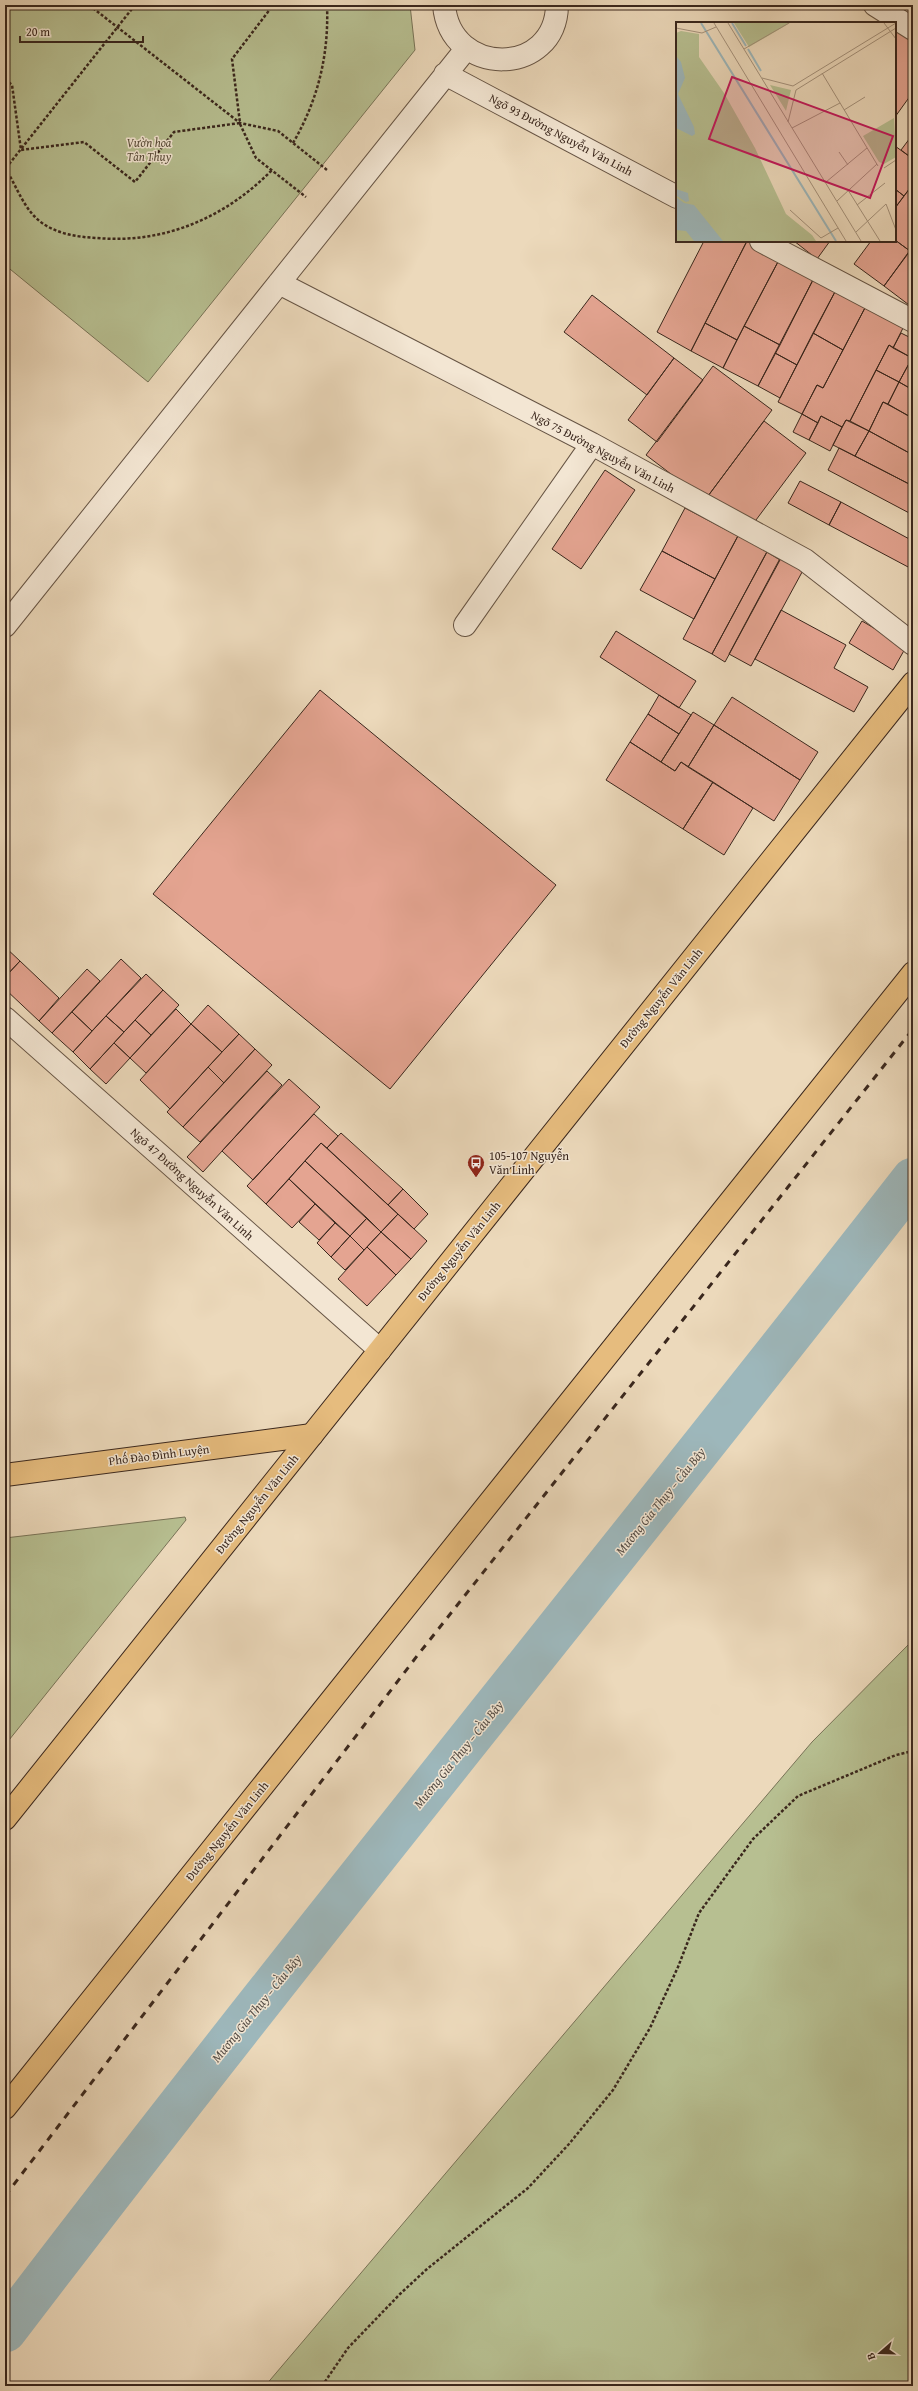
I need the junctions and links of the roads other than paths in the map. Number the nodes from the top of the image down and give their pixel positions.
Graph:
1 (444, 5) edge
2 (557, 5) edge
3 (875, 5) edge
4 (913, 29) edge
5 (466, 49) junction
6 (446, 74) junction
7 (676, 195) edge
8 (763, 242) edge
9 (279, 283) junction
10 (913, 321) edge
11 (592, 444) junction
12 (465, 625) dead end
13 (5, 626) edge
14 (913, 644) edge
15 (913, 683) edge
16 (913, 973) edge
17 (5, 1018) edge
18 (380, 1350) junction
19 (312, 1435) junction
20 (5, 1475) edge
21 (5, 1819) edge
22 (5, 2108) edge

1 - 5 street
2 - 5 street
3 - 4 street
5 - 6 street
6 - 7 street, Ngõ 93 Đường Nguyễn Văn Linh
6 - 9 street
8 - 10 street
9 - 11 street, Ngõ 75 Đường Nguyễn Văn Linh
9 - 13 street
11 - 12 street
11 - 14 street, Ngõ 75 Đường Nguyễn Văn Linh
15 - 18 main road, Đường Nguyễn Văn Linh
16 - 22 main road, Đường Nguyễn Văn Linh
17 - 18 street, Ngõ 47 Đường Nguyễn Văn Linh
18 - 19 main road, Đường Nguyễn Văn Linh
19 - 20 main road, Phố Đào Đình Luyện
19 - 21 main road, Đường Nguyễn Văn Linh

